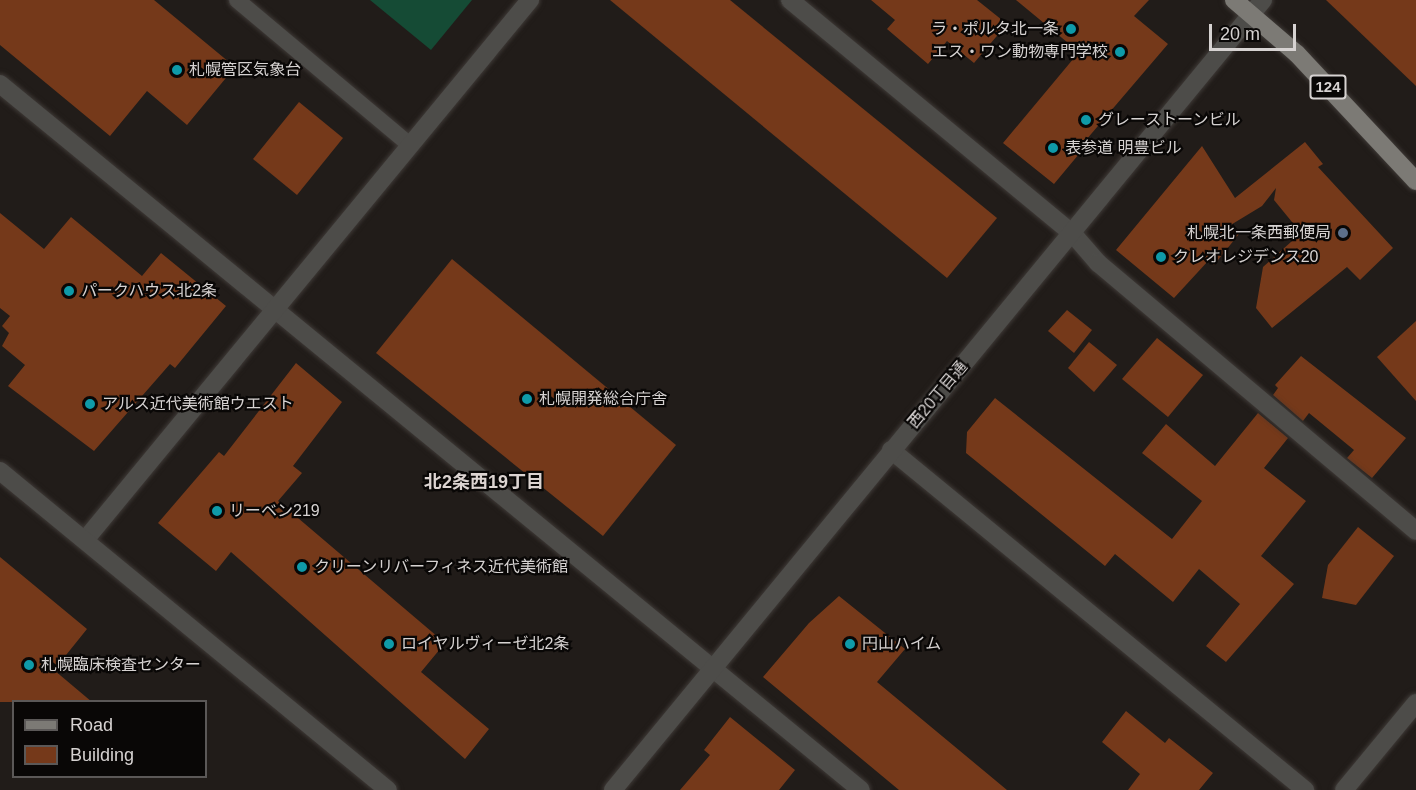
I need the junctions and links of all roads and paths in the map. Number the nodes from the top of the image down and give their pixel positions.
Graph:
1 (237, 0) edge
2 (530, 0) edge
3 (790, 0) edge
4 (1234, 0) edge
5 (1263, 0) edge
6 (1251, 15) junction
7 (0, 84) edge
8 (410, 145) junction
9 (1416, 181) edge
10 (1072, 233) junction
11 (274, 309) junction
12 (891, 450) junction
13 (0, 471) edge
14 (1416, 531) edge
15 (84, 540) junction
16 (713, 667) junction
17 (1416, 703) edge
18 (388, 790) edge
19 (613, 790) edge
20 (861, 790) edge
21 (1305, 790) edge
22 (1344, 790) edge

1 - 8 lane
2 - 8 street
3 - 10 street
4 - 6 main road, 124
5 - 6 street, 西20丁目通
6 - 9 main road, 124
6 - 10 street, 西20丁目通
7 - 11 street
8 - 11 street
10 - 12 street, 西20丁目通
10 - 14 street
11 - 15 street
11 - 16 street
12 - 16 street, 西20丁目通
12 - 21 street
13 - 15 street
15 - 18 street
16 - 19 street, 西20丁目通
16 - 20 street
17 - 22 street

